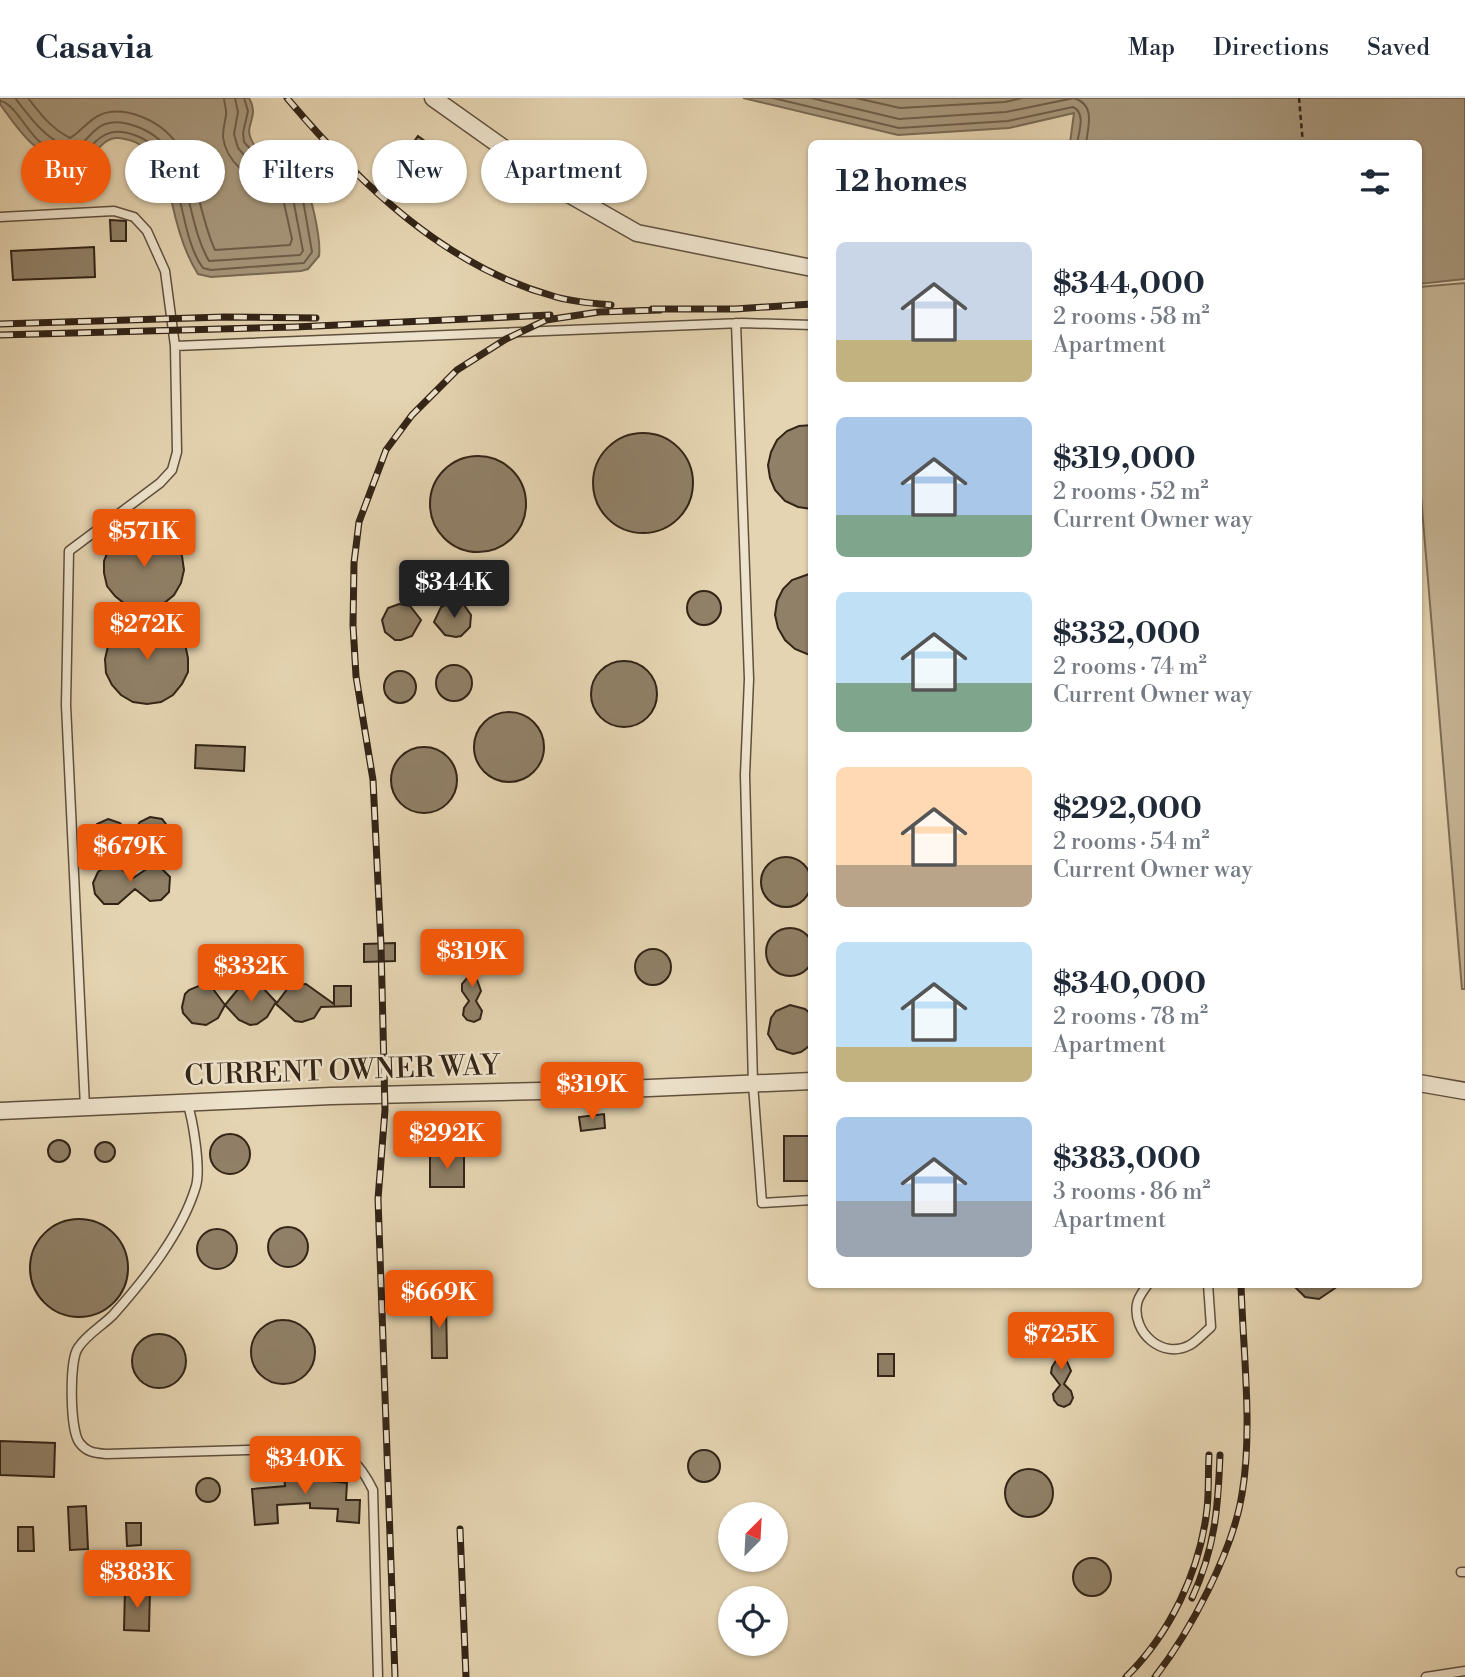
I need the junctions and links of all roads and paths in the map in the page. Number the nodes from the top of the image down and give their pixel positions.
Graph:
1 (433, 98) edge
2 (1299, 98) edge
3 (1303, 140) edge
4 (0, 218) edge
5 (808, 267) edge
6 (736, 323) junction
7 (808, 325) edge
8 (175, 346) junction
9 (808, 1081) edge
10 (753, 1084) junction
11 (1422, 1084) edge
12 (1465, 1091) edge
13 (187, 1102) junction
14 (85, 1107) junction
15 (0, 1111) edge
16 (808, 1200) edge
17 (1145, 1288) edge
18 (1208, 1288) edge
19 (1465, 1671) edge
20 (378, 1677) edge
21 (1426, 1677) edge

1 - 5 street
2 - 3 path
4 - 8 lane
6 - 7 lane
6 - 8 lane
6 - 10 lane
8 - 14 lane
9 - 10 street, CURRENT OWNER WAY
10 - 13 street, CURRENT OWNER WAY
10 - 16 lane
11 - 12 street
13 - 14 street, CURRENT OWNER WAY
13 - 20 lane
14 - 15 street, CURRENT OWNER WAY
17 - 18 lane
19 - 21 lane

